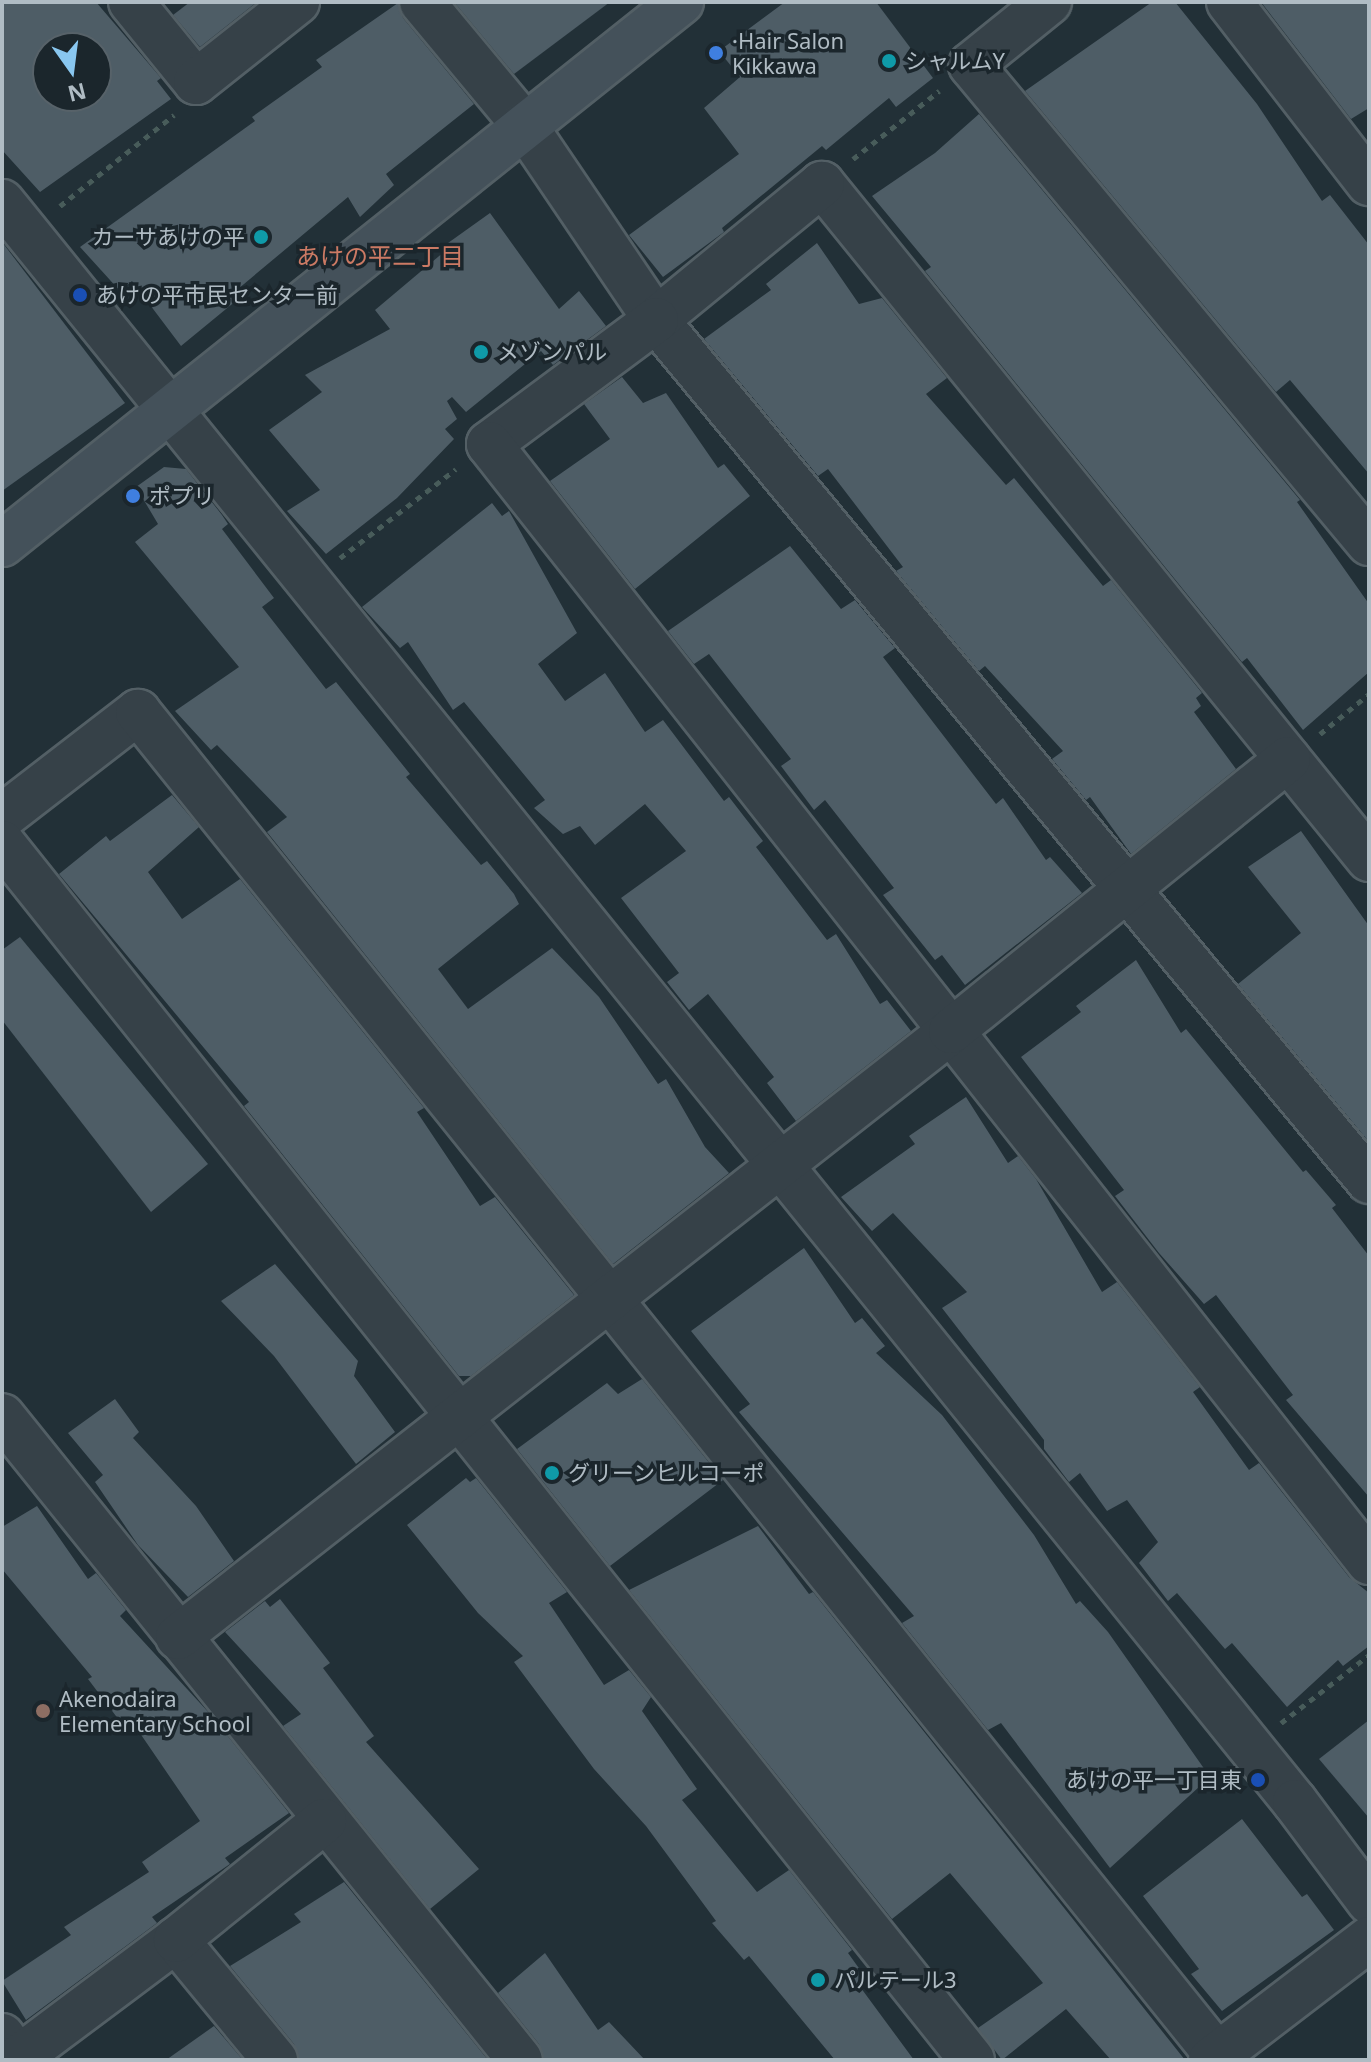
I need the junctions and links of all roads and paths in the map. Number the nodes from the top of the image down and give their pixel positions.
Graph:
1 (131, 2) edge
2 (297, 2) edge
3 (422, 2) edge
4 (681, 2) edge
5 (1049, 2) edge
6 (1229, 2) edge
7 (971, 65) junction
8 (196, 82) junction
9 (524, 125) junction
10 (1369, 183) edge
11 (822, 184) junction
12 (14, 217) edge
13 (656, 320) junction
14 (170, 412) junction
15 (489, 444) junction
16 (1369, 543) edge
17 (2, 544) edge
18 (308, 583) junction
19 (1369, 694) edge
20 (1288, 759) junction
21 (2, 817) edge
22 (2, 843) edge
23 (1369, 859) edge
24 (1128, 890) junction
25 (951, 1031) junction
26 (777, 1163) junction
27 (1369, 1181) edge
28 (610, 1299) junction
29 (2, 1416) edge
30 (460, 1417) junction
31 (1369, 1562) edge
32 (178, 1637) junction
33 (1369, 1655) edge
34 (1251, 1747) junction
35 (324, 1821) junction
36 (1369, 1901) edge
37 (1369, 1939) edge
38 (176, 1940) junction
39 (2, 2036) edge
40 (1214, 2058) edge
41 (275, 2060) edge
42 (520, 2060) edge
43 (972, 2060) edge

1 - 8 street
2 - 8 street
3 - 9 street
4 - 9 street
5 - 7 street
6 - 10 street
7 - 11 path
7 - 16 street
8 - 12 path
9 - 13 street
9 - 14 street
11 - 13 street
11 - 20 street
12 - 14 street
13 - 15 street
13 - 24 street
14 - 17 street
14 - 18 street
15 - 18 path
15 - 25 street
18 - 26 street
19 - 20 path
20 - 23 street
20 - 24 street
21 - 28 street
22 - 30 street
24 - 25 street
24 - 27 street
25 - 26 street
25 - 31 street
26 - 28 street
26 - 34 street
28 - 30 street
28 - 40 street
29 - 32 street
30 - 32 street
30 - 43 street
32 - 35 street
33 - 34 path
34 - 36 street
35 - 38 street
35 - 42 street
37 - 40 street
38 - 39 street
38 - 41 street

